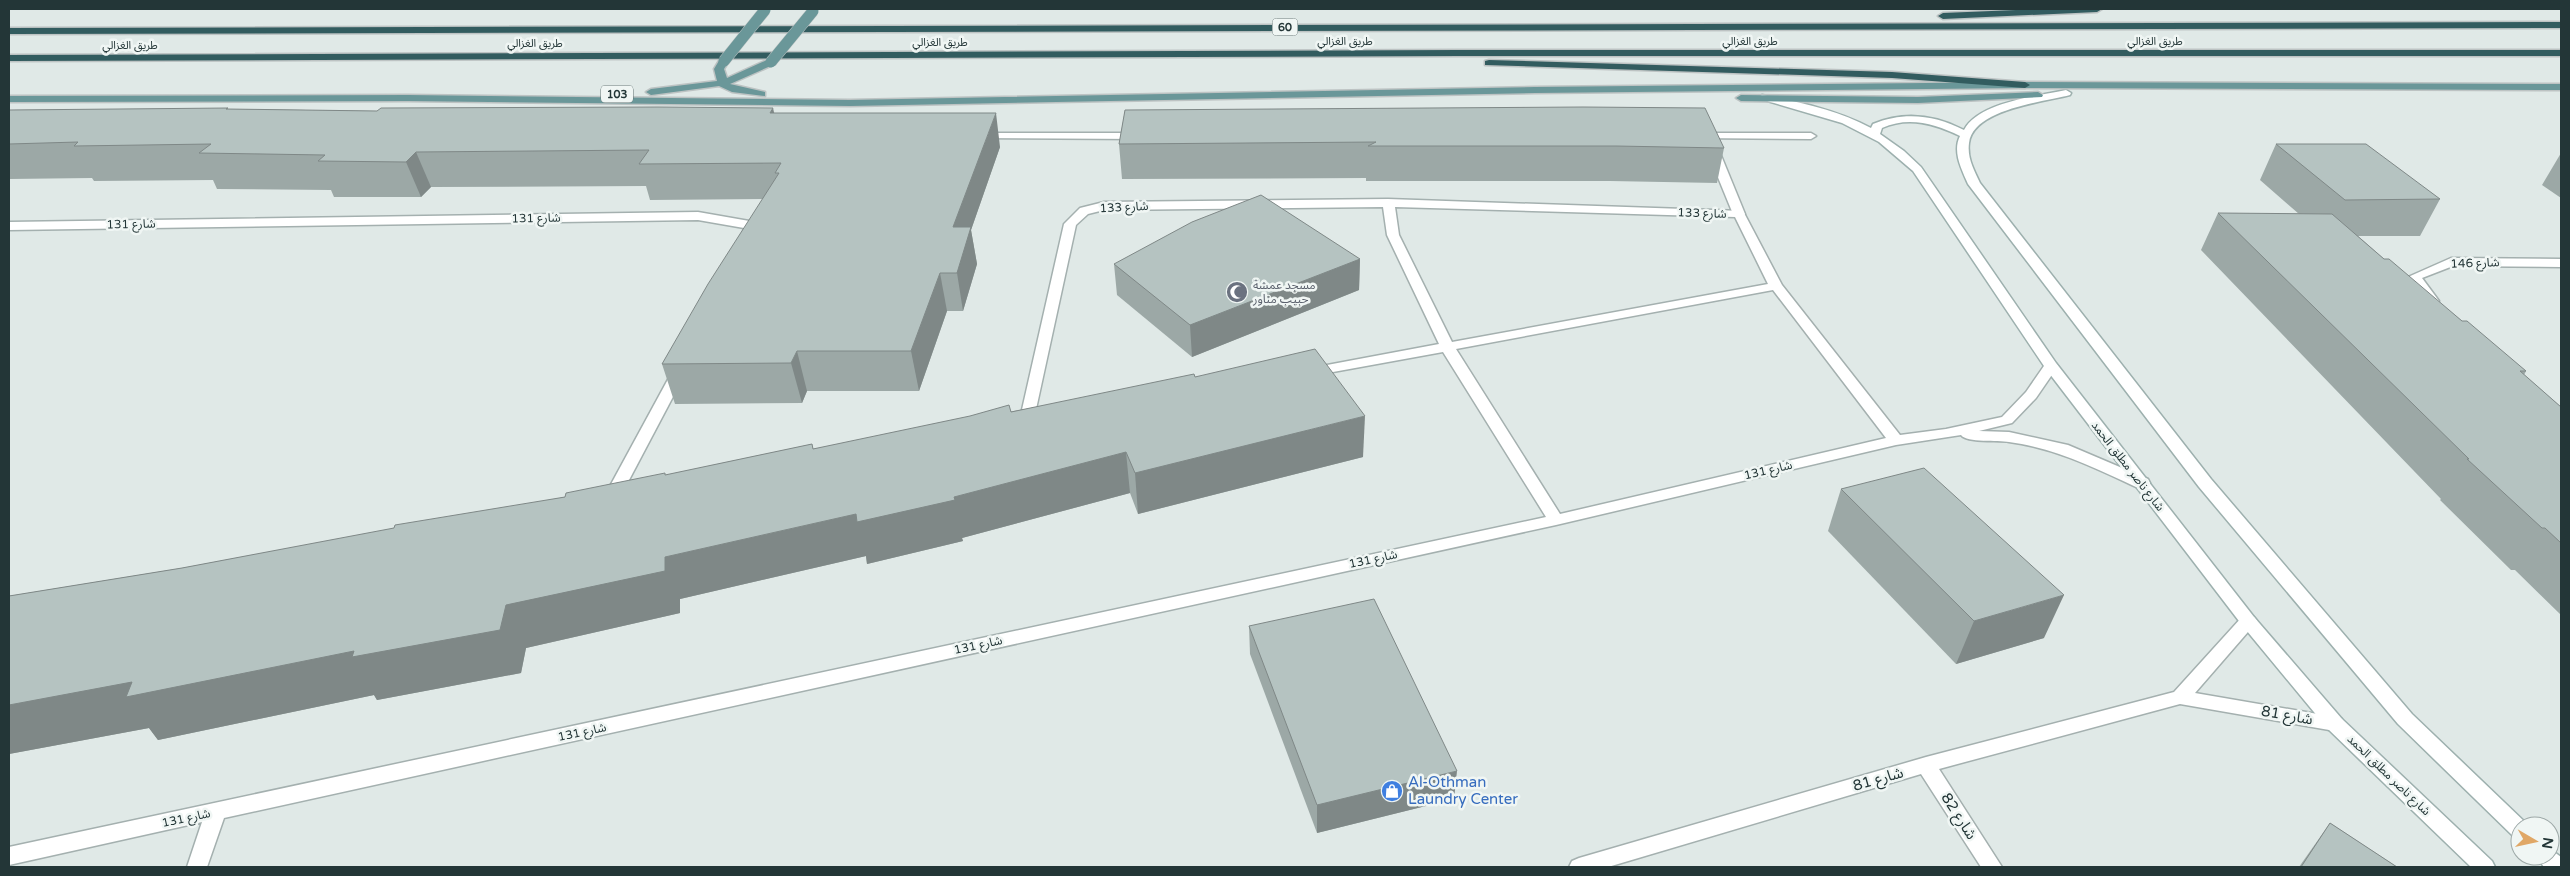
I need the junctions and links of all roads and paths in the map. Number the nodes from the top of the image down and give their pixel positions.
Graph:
1 (766, 9) edge
2 (2097, 9) edge
3 (814, 10) edge
4 (2561, 25) edge
5 (1660, 26) junction
6 (9, 31) edge
7 (2561, 53) edge
8 (1290, 54) junction
9 (9, 58) edge
10 (723, 84) junction
11 (2025, 85) junction
12 (2146, 85) junction
13 (2561, 87) edge
14 (1535, 90) junction
15 (2066, 93) junction
16 (1762, 98) junction
17 (9, 99) edge
18 (512, 99) junction
19 (850, 103) junction
20 (1875, 133) junction
21 (1964, 134) junction
22 (970, 136) edge
23 (1147, 136) edge
24 (1687, 136) edge
25 (1707, 136) junction
26 (1811, 136) dead end
27 (1388, 203) junction
28 (1739, 214) junction
29 (9, 226) edge
30 (746, 247) edge
31 (2561, 263) edge
32 (1776, 286) junction
33 (2438, 309) edge
34 (1448, 348) junction
35 (685, 361) edge
36 (2051, 366) junction
37 (1291, 376) edge
38 (1046, 419) edge
39 (1026, 423) junction
40 (1007, 426) edge
41 (1946, 434) junction
42 (1896, 440) junction
43 (2142, 483) junction
44 (630, 497) edge
45 (1556, 520) junction
46 (2248, 621) junction
47 (2180, 697) junction
48 (2335, 724) junction
49 (1926, 765) junction
50 (216, 811) junction
51 (2510, 820) edge
52 (9, 856) edge
53 (197, 867) edge
54 (1579, 867) edge
55 (1992, 867) edge
56 (2485, 867) edge

1 - 10 main road, bridge
2 - 5 highway
3 - 10 main road, 103, bridge
4 - 5 highway, طريق الغزالي / 60
5 - 6 highway, طريق الغزالي / 60
7 - 8 highway, طريق الغزالي / 60
8 - 9 highway, طريق الغزالي / 60
8 - 11 highway
10 - 18 main road, 103
10 - 19 main road, 103
11 - 12 main road
11 - 14 main road
12 - 13 main road
12 - 15 main road
14 - 16 main road
14 - 19 main road
15 - 16 main road
15 - 21 street
16 - 20 street, شارع ناصر مطلق الحمد
17 - 18 main road
18 - 19 main road
20 - 21 street
20 - 36 street, شارع ناصر مطلق الحمد
21 - 51 street
22 - 23 street
24 - 25 street
25 - 26 street
25 - 28 street
27 - 28 street, شارع 133
27 - 34 street
27 - 39 street, شارع 133
28 - 32 street, شارع 133
29 - 30 street, شارع 131
31 - 33 street, شارع 146
32 - 34 street
32 - 42 street, شارع 133
34 - 37 street
34 - 45 street
35 - 44 street
36 - 41 street, شارع 131
36 - 43 street, شارع ناصر مطلق الحمد
38 - 39 street
39 - 40 street
41 - 42 street, شارع 131
41 - 43 street, شارع 131
42 - 45 street, شارع 131
43 - 46 street, شارع ناصر مطلق الحمد
45 - 50 street, شارع 131
46 - 47 street
46 - 48 street, شارع ناصر مطلق الحمد
47 - 48 street, شارع 81
47 - 49 street, شارع 81
48 - 56 street, شارع ناصر مطلق الحمد
49 - 54 street, شارع 81
49 - 55 street, شارع 82
50 - 52 street, شارع 131
50 - 53 street

